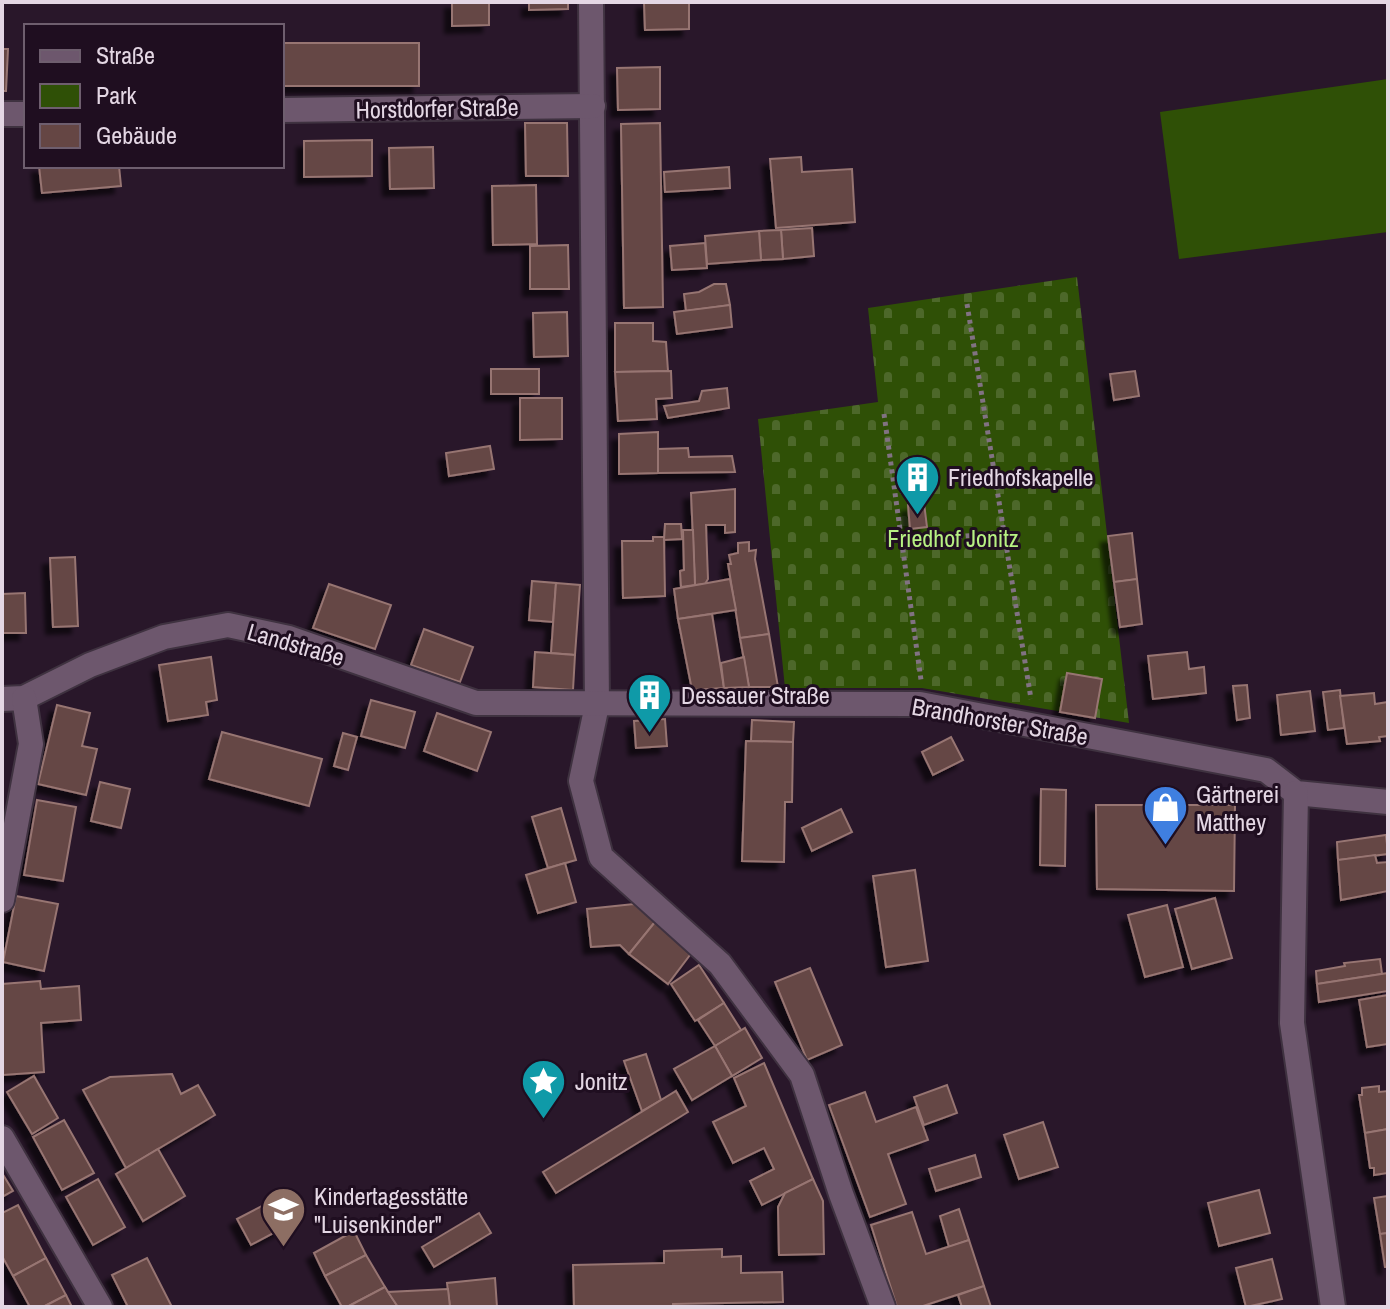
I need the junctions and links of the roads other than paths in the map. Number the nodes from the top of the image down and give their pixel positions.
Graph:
1 (591, 2) edge
2 (593, 106) junction
3 (284, 110) edge
4 (2, 114) edge
5 (24, 114) edge
6 (13, 699) edge
7 (597, 705) junction
8 (1296, 793) junction
9 (1388, 802) edge
10 (2, 900) edge
11 (2, 1138) edge
12 (100, 1307) edge
13 (883, 1307) edge
14 (1333, 1307) edge

1 - 2 street
2 - 3 street, Horstdorfer Straße
2 - 7 street
4 - 5 street
6 - 7 street, Landstraße
6 - 10 street
7 - 8 street, Brandhorster Straße
7 - 13 street
8 - 9 street
8 - 14 street
11 - 12 street

